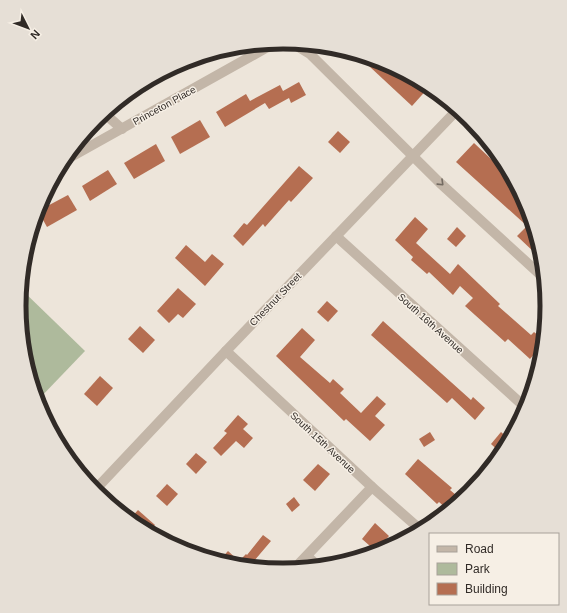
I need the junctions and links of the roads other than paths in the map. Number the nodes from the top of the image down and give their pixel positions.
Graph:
1 (304, 50) edge
2 (256, 51) edge
3 (454, 114) edge
4 (109, 117) edge
5 (122, 129) junction
6 (75, 155) edge
7 (413, 156) junction
8 (336, 236) junction
9 (539, 273) edge
10 (226, 351) junction
11 (521, 404) edge
12 (99, 486) edge
13 (372, 487) junction
14 (417, 527) edge
15 (307, 556) junction
16 (314, 562) edge
17 (300, 563) edge

1 - 7 street
2 - 5 street, Princeton Place
3 - 7 street, Chestnut Street
4 - 5 street
5 - 6 street, Princeton Place
7 - 8 street, Chestnut Street
7 -> 9 street
8 - 10 street, Chestnut Street
8 - 11 street, South 16th Avenue
10 - 12 street, Chestnut Street
10 - 13 street, South 15th Avenue
13 - 14 street, South 15th Avenue
13 - 15 street
15 - 16 street
15 - 17 street

